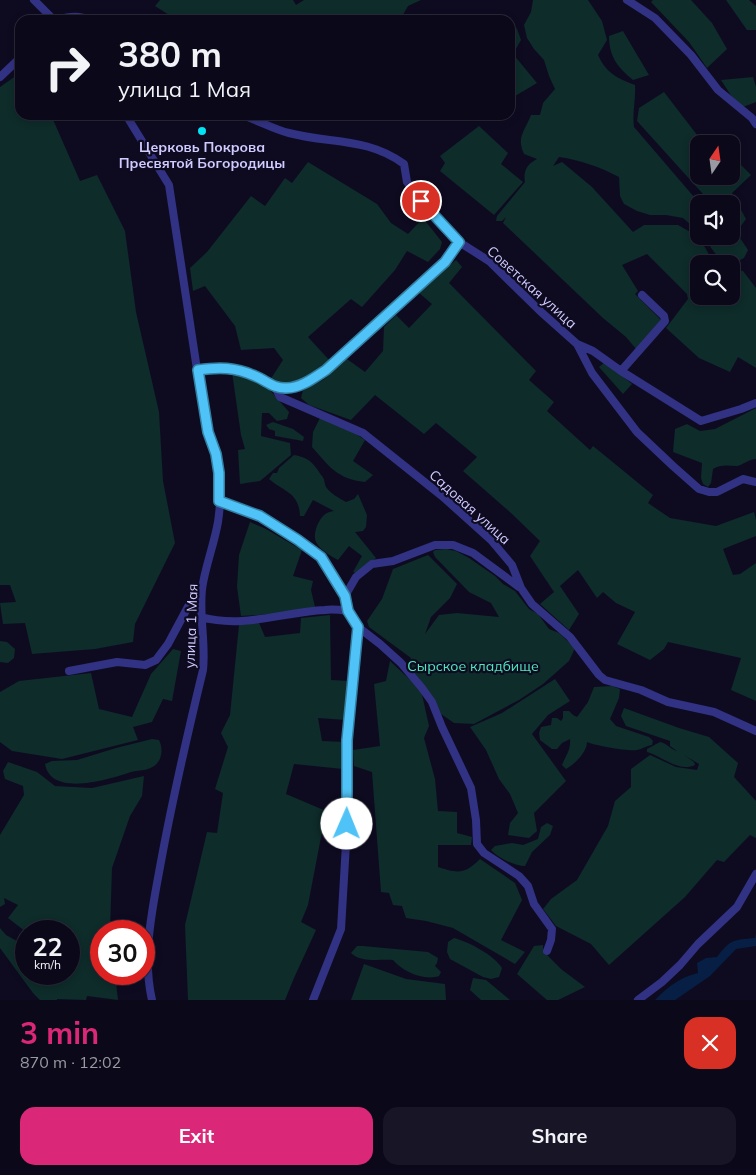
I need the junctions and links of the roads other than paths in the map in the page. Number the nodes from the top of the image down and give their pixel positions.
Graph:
1 (34, 0) edge
2 (627, 0) edge
3 (49, 15) edge
4 (15, 63) edge
5 (0, 77) edge
6 (755, 119) edge
7 (129, 120) edge
8 (254, 120) edge
9 (459, 242) junction
10 (642, 295) dead end
11 (577, 344) junction
12 (198, 370) junction
13 (621, 371) junction
14 (275, 387) junction
15 (756, 403) edge
16 (756, 482) edge
17 (219, 501) junction
18 (521, 588) junction
19 (202, 589) junction
20 (345, 596) junction
21 (348, 611) junction
22 (201, 617) junction
23 (358, 627) junction
24 (68, 671) dead end
25 (756, 731) edge
26 (756, 874) edge
27 (547, 951) dead end
28 (152, 1000) edge
29 (313, 1000) edge
30 (638, 1000) edge

1 - 3 street
2 - 6 street
4 - 5 street
7 - 12 street, улица 1 Мая
8 - 9 street, Советская улица
9 - 11 street, Советская улица
9 - 14 street
10 - 13 street
11 - 13 street
11 - 16 street, Советская улица
12 - 14 street, Садовая улица
12 - 17 street, улица 1 Мая
13 - 15 street
14 - 18 street, Садовая улица
17 - 19 street, улица 1 Мая
17 - 20 street
18 - 20 street
18 - 25 street, Садовая улица
19 - 22 street, улица 1 Мая
19 - 24 street
20 - 21 street
21 - 22 street
21 - 23 street
22 - 28 street, улица 1 Мая
23 - 27 street
23 - 29 street
26 - 30 street

